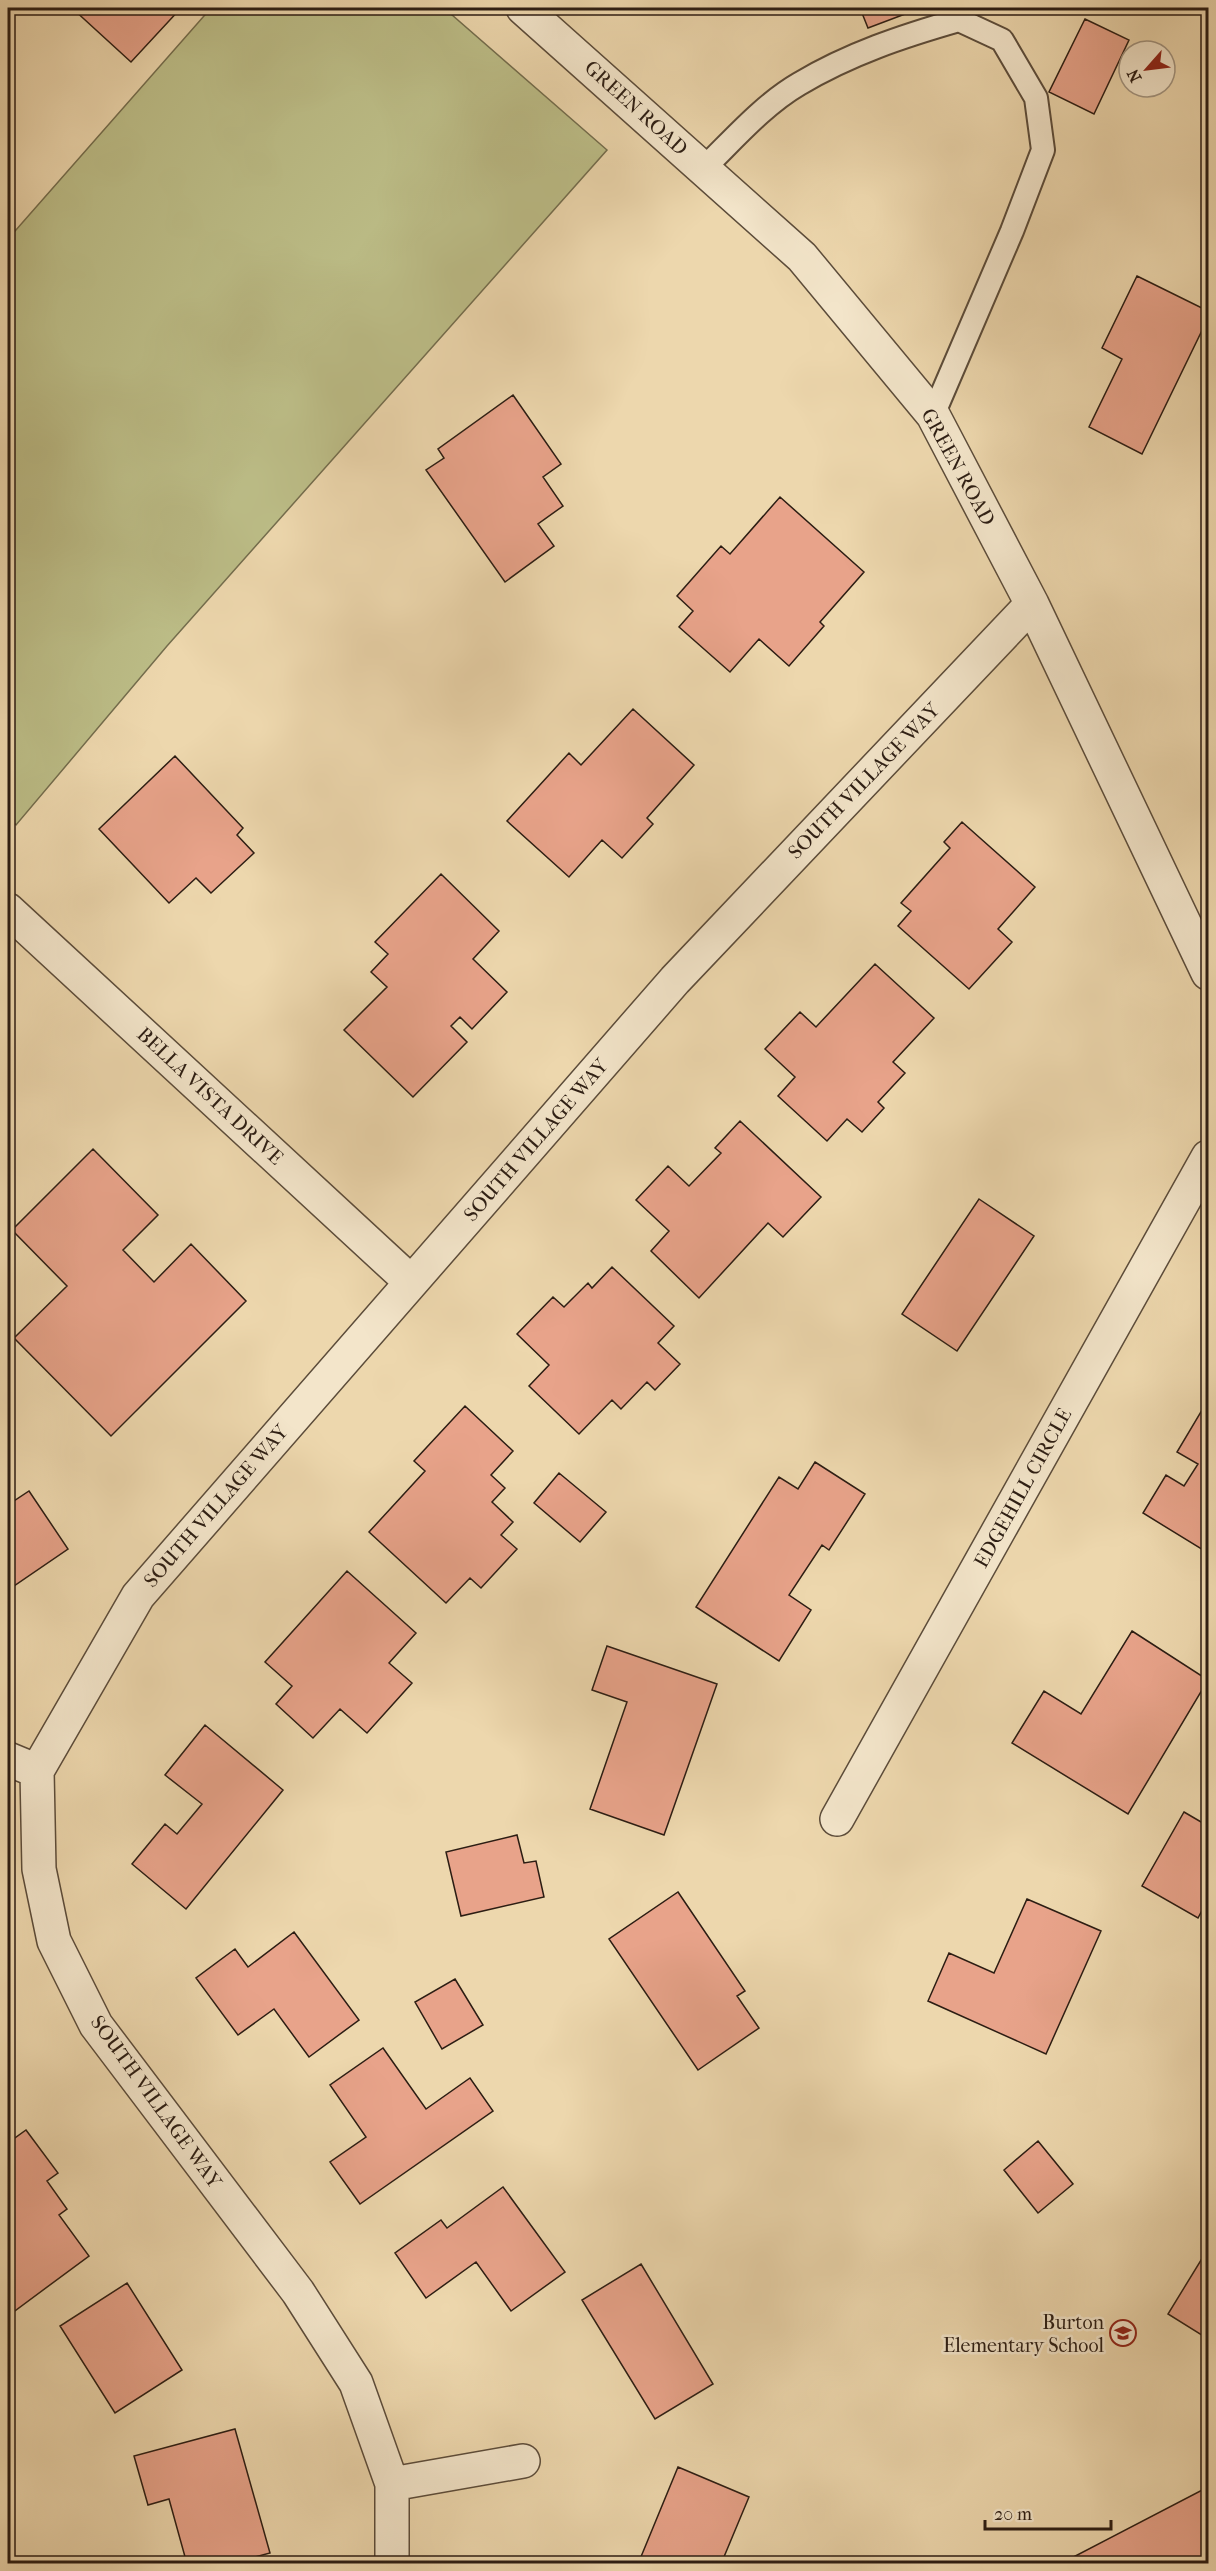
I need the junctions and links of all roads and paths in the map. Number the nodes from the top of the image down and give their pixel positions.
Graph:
1 (523, 8) edge
2 (703, 169) junction
3 (933, 415) junction
4 (1032, 604) junction
5 (8, 910) edge
6 (1209, 973) edge
7 (1209, 1157) edge
8 (411, 1282) junction
9 (22, 1765) edge
10 (837, 1819) dead end
11 (523, 2461) dead end
12 (392, 2484) junction
13 (392, 2564) edge

1 - 2 street, GREEN ROAD
2 - 3 street, GREEN ROAD
2 - 3 lane
3 - 4 street, GREEN ROAD
4 - 6 street, GREEN ROAD
4 - 8 street, SOUTH VILLAGE WAY
5 - 8 street, BELLA VISTA DRIVE
7 - 10 street, EDGEHILL CIRCLE
8 - 9 street, SOUTH VILLAGE WAY
9 - 12 street, SOUTH VILLAGE WAY
11 - 12 street
12 - 13 street, SOUTH VILLAGE WAY

